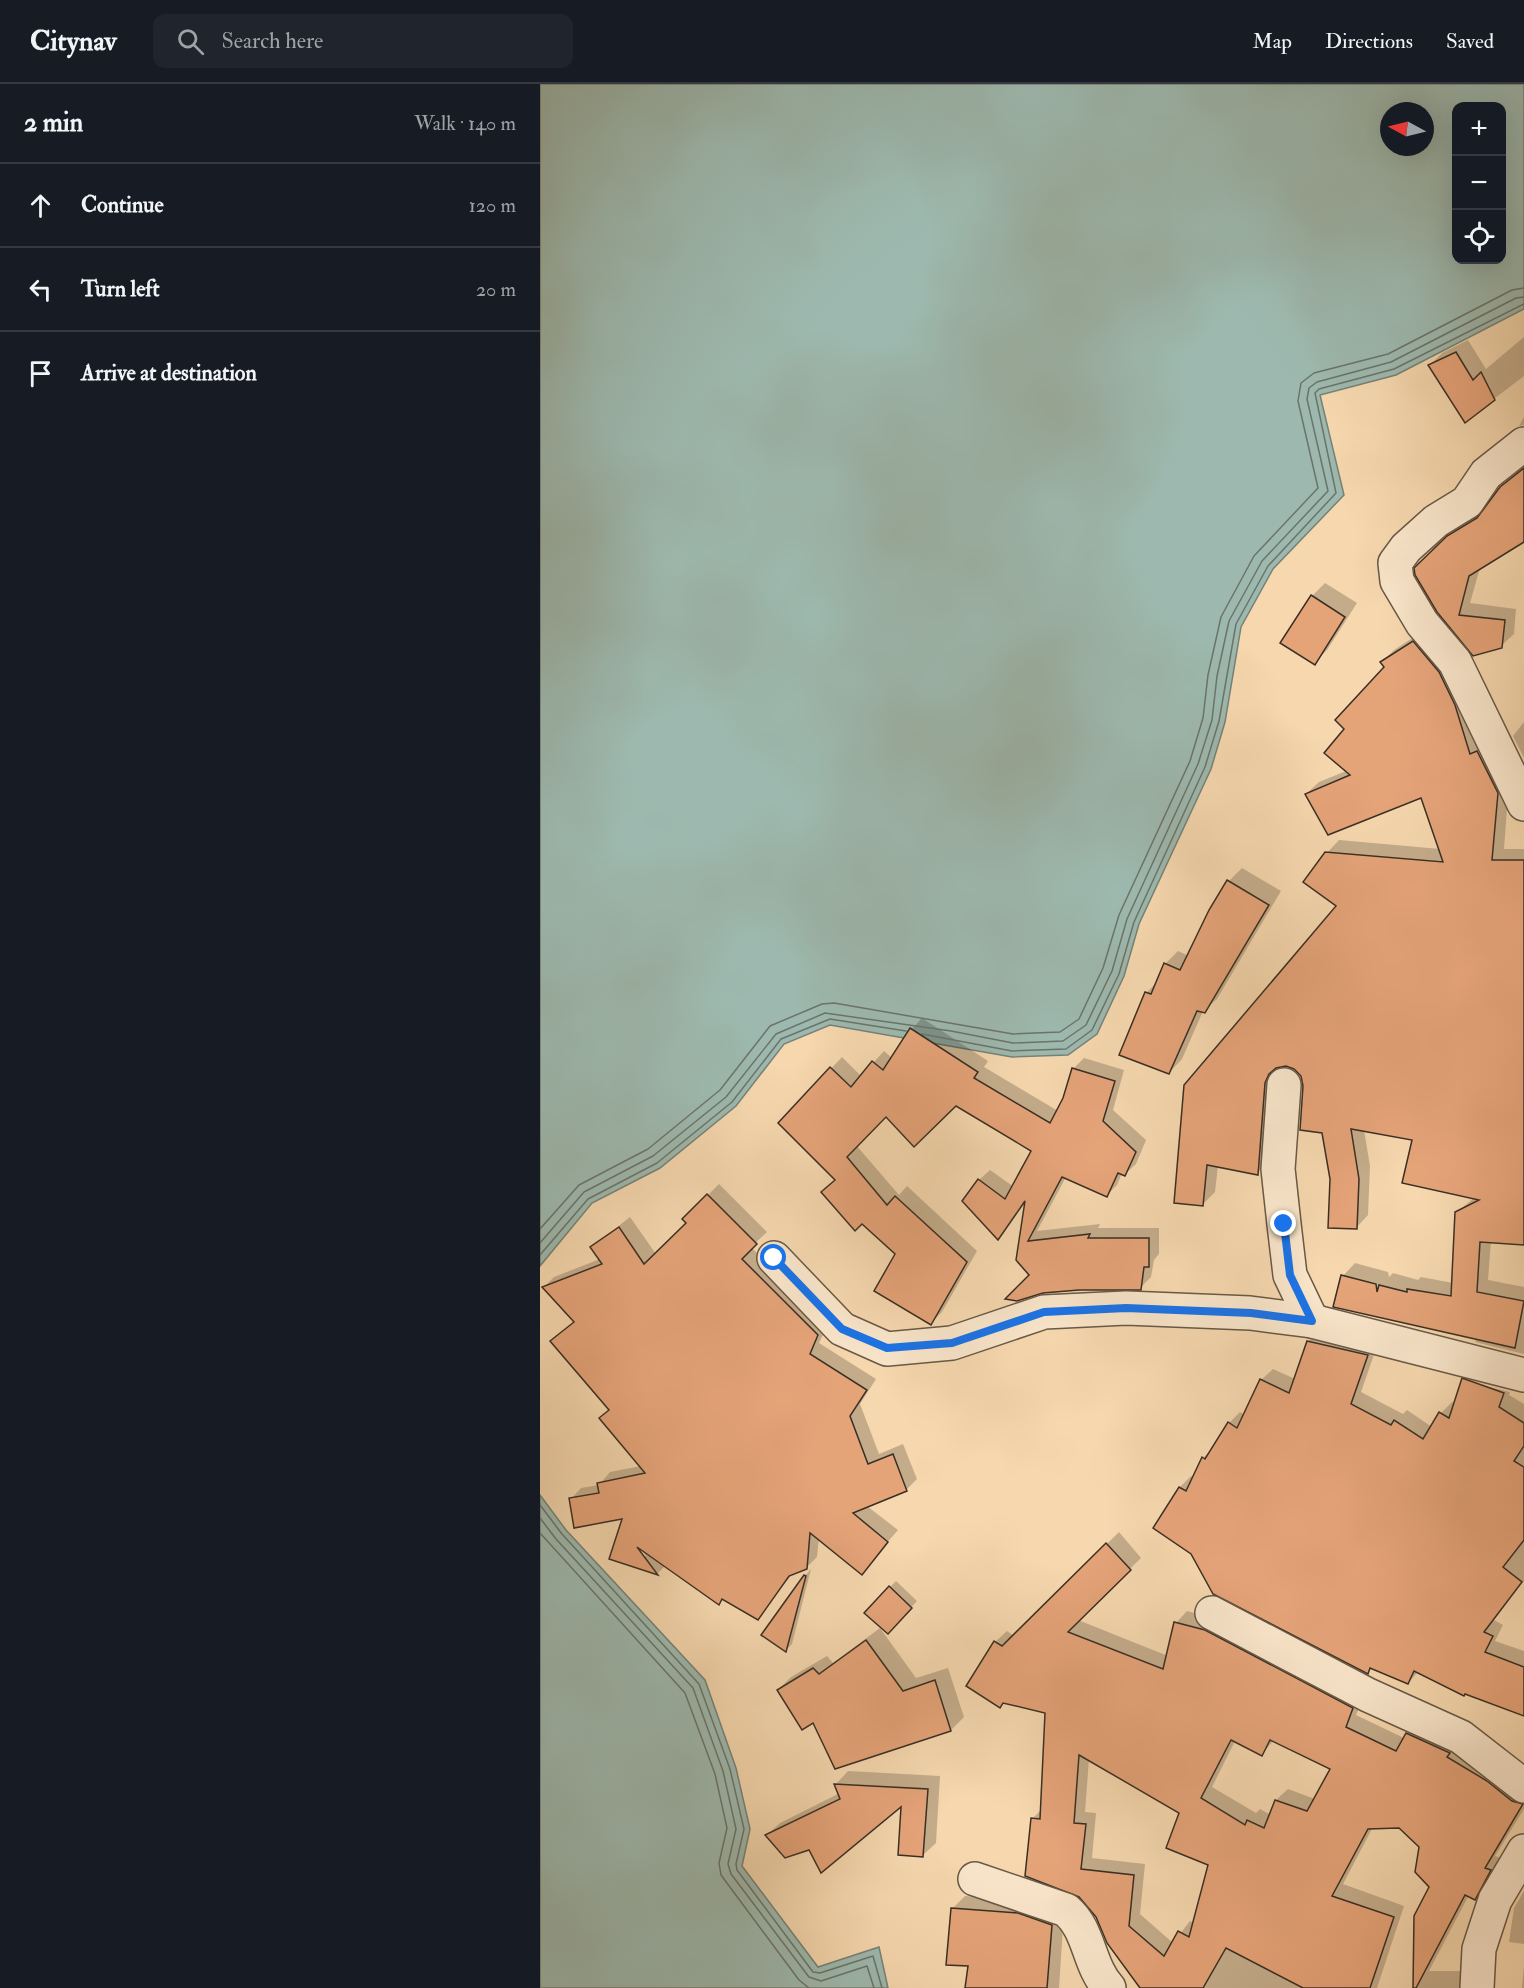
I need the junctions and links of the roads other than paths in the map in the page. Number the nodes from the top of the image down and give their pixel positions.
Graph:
1 (1524, 444) edge
2 (1524, 804) edge
3 (1284, 1085) dead end
4 (774, 1258) dead end
5 (1312, 1321) junction
6 (1524, 1374) edge
7 (1212, 1613) dead end
8 (1524, 1786) edge
9 (1524, 1851) edge
10 (975, 1879) dead end
11 (1109, 1988) edge
12 (1477, 1988) edge

1 - 2 street
3 - 5 street
4 - 5 street
5 - 6 street
7 - 8 street
9 - 12 street
10 - 11 street

